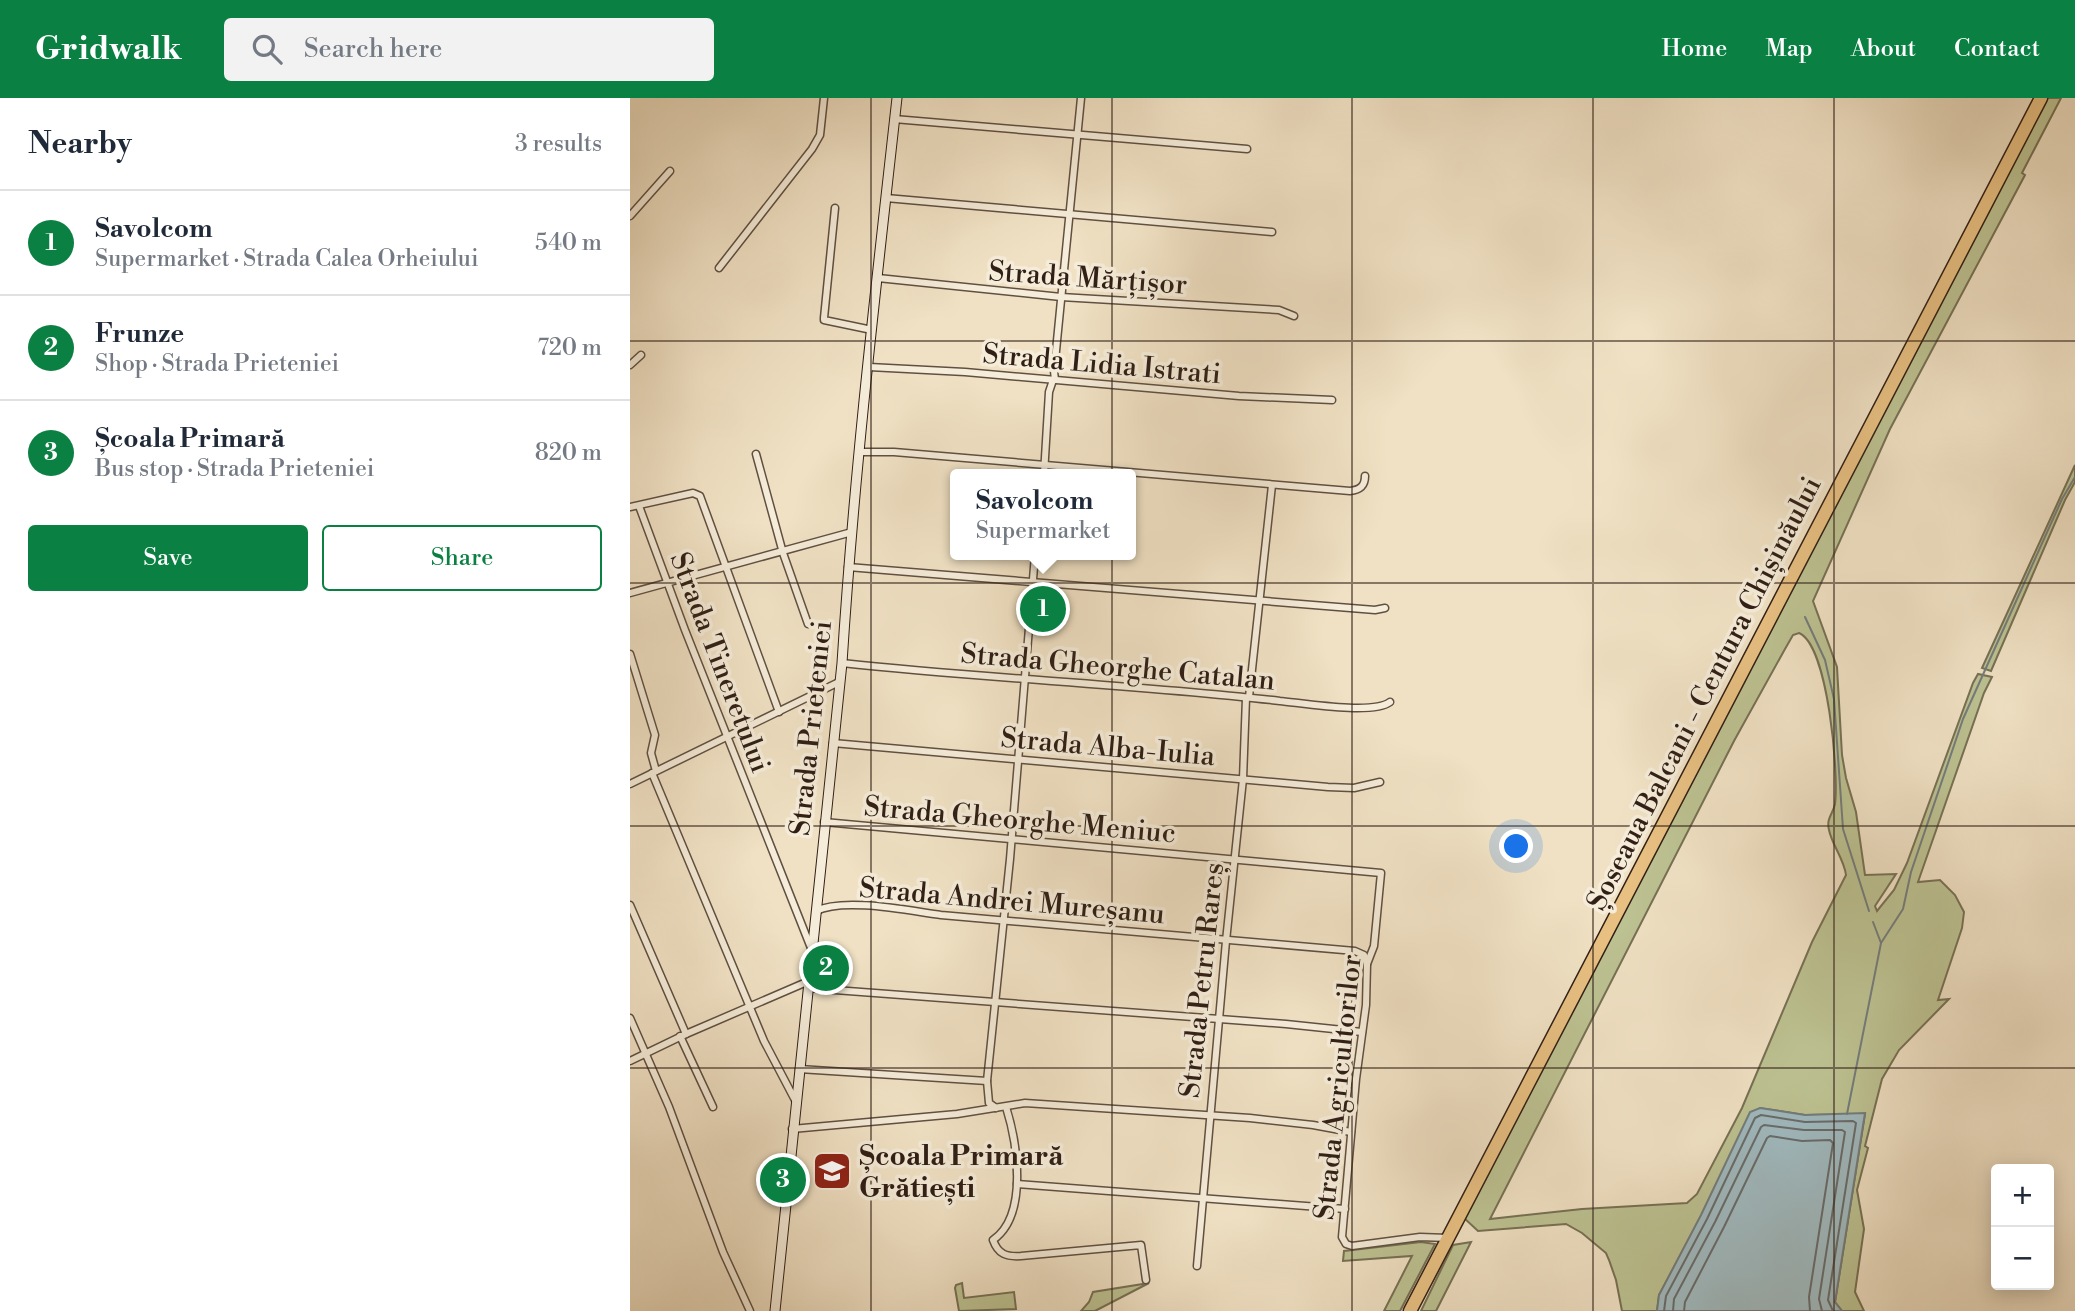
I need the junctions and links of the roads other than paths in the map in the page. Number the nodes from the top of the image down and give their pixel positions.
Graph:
1 (824, 98) edge
2 (897, 98) edge
3 (1081, 98) edge
4 (2041, 98) edge
5 (894, 119) junction
6 (1077, 134) junction
7 (1247, 149) dead end
8 (670, 171) dead end
9 (886, 198) junction
10 (835, 208) dead end
11 (630, 216) edge
12 (1068, 216) junction
13 (1272, 232) dead end
14 (719, 268) dead end
15 (877, 278) junction
16 (1061, 297) junction
17 (1294, 316) dead end
18 (873, 331) junction
19 (641, 355) dead end
20 (630, 365) edge
21 (869, 367) junction
22 (1054, 380) junction
23 (1332, 400) dead end
24 (859, 453) junction
25 (756, 454) dead end
26 (1045, 466) junction
27 (1045, 469) edge
28 (1081, 469) edge
29 (1136, 474) edge
30 (1365, 476) dead end
31 (1272, 485) junction
32 (639, 506) junction
33 (630, 507) edge
34 (852, 533) junction
35 (783, 553) junction
36 (1034, 560) edge
37 (848, 567) junction
38 (725, 568) junction
39 (1032, 580) junction
40 (667, 583) junction
41 (630, 593) edge
42 (1258, 600) junction
43 (1385, 608) dead end
44 (808, 624) dead end
45 (630, 654) edge
46 (842, 663) junction
47 (1024, 679) junction
48 (839, 682) junction
49 (1248, 697) junction
50 (1390, 702) dead end
51 (779, 712) junction
52 (727, 737) junction
53 (833, 743) junction
54 (1017, 760) junction
55 (654, 772) junction
56 (1243, 779) junction
57 (1380, 782) dead end
58 (630, 784) edge
59 (824, 822) junction
60 (1011, 839) junction
61 (1234, 860) junction
62 (1381, 873) joint
63 (630, 905) edge
64 (815, 911) junction
65 (1002, 920) junction
66 (1226, 941) junction
67 (812, 949) junction
68 (1367, 964) junction
69 (808, 985) junction
70 (995, 1003) junction
71 (750, 1007) junction
72 (630, 1018) edge
73 (1219, 1019) junction
74 (1362, 1032) junction
75 (683, 1035) junction
76 (646, 1052) junction
77 (630, 1061) edge
78 (799, 1069) junction
79 (987, 1081) junction
80 (795, 1100) junction
81 (713, 1107) dead end
82 (1006, 1107) junction
83 (996, 1108) junction
84 (1209, 1116) junction
85 (792, 1129) junction
86 (1351, 1132) junction
87 (1017, 1184) junction
88 (1202, 1196) junction
89 (1345, 1209) junction
90 (1448, 1238) junction
91 (1197, 1266) dead end
92 (1146, 1280) dead end
93 (750, 1311) edge
94 (775, 1311) edge
95 (1410, 1311) edge

1 - 14 street
2 - 5 street, Strada Prieteniei
3 - 6 street
4 - 90 highway, Șoseaua Balcani - Centura Chișinăului
5 - 6 street
5 - 9 street, Strada Prieteniei
6 - 7 street
6 - 12 street
8 - 11 street
9 - 12 street
9 - 15 street, Strada Prieteniei
10 - 18 street
12 - 13 street
12 - 16 street
15 - 16 street, Strada Mărțișor
15 - 18 street, Strada Prieteniei
16 - 17 street, Strada Mărțișor
16 - 22 street
18 - 21 street, Strada Prieteniei
19 - 20 street
21 - 22 street, Strada Lidia Istrati
21 - 24 street, Strada Prieteniei
22 - 23 street, Strada Lidia Istrati
22 - 26 street
24 - 26 street
24 - 34 street, Strada Prieteniei
25 - 35 street
26 - 27 street
26 - 28 street
29 - 31 street
30 - 31 street
31 - 42 street, Strada Petru Rareș
32 - 33 street
32 - 38 street
32 - 40 street, Strada Tineretului
34 - 35 street
34 - 37 street, Strada Prieteniei
35 - 38 street
35 - 44 street
36 - 39 street
37 - 39 street
37 - 46 street, Strada Prieteniei
38 - 40 street
38 - 51 street
39 - 42 street
39 - 47 street
40 - 41 street
40 - 52 street, Strada Tineretului
42 - 43 street
42 - 49 street, Strada Petru Rareș
45 - 55 street
46 - 47 street, Strada Gheorghe Catalan
46 - 48 street, Strada Prieteniei
47 - 49 street, Strada Gheorghe Catalan
47 - 54 street
48 - 51 street
48 - 53 street, Strada Prieteniei
49 - 50 street, Strada Gheorghe Catalan
49 - 56 street, Strada Petru Rareș
51 - 52 street
52 - 55 street
52 - 67 street, Strada Tineretului
53 - 54 street, Strada Alba-Iulia
53 - 59 street, Strada Prieteniei
54 - 56 street, Strada Alba-Iulia
54 - 60 street
55 - 58 street
55 - 71 street
56 - 57 street, Strada Alba-Iulia
56 - 61 street, Strada Petru Rareș
59 - 60 street, Strada Gheorghe Meniuc
59 - 64 street, Strada Prieteniei
60 - 61 street, Strada Gheorghe Meniuc
60 - 65 street
61 - 62 street, Strada Gheorghe Meniuc
61 - 66 street, Strada Petru Rareș
62 - 68 street, Strada Agricultorilor
63 - 75 street
64 - 65 street, Strada Andrei Mureșanu
64 - 67 street, Strada Prieteniei
65 - 66 street, Strada Andrei Mureșanu
65 - 70 street
66 - 68 street, Strada Andrei Mureșanu
66 - 73 street, Strada Petru Rareș
67 - 69 street, Strada Prieteniei
68 - 74 street, Strada Agricultorilor
69 - 70 street
69 - 71 street
69 - 78 street, Strada Prieteniei
70 - 73 street
70 - 79 street
71 - 75 street
71 - 80 street
72 - 76 street
73 - 74 street
73 - 84 street, Strada Petru Rareș
74 - 86 street, Strada Agricultorilor
75 - 76 street
75 - 81 street
76 - 77 street
76 - 93 street
78 - 79 street
78 - 80 street, Strada Prieteniei
79 - 83 street
80 - 85 street, Strada Prieteniei
82 - 83 street
82 - 84 street
82 - 87 street
83 - 85 street
84 - 86 street
84 - 88 street, Strada Petru Rareș
85 - 94 street, Strada Prieteniei
86 - 89 street, Strada Agricultorilor
87 - 88 street
87 - 92 street
88 - 89 street
88 - 91 street, Strada Petru Rareș
89 - 90 street, Strada Agricultorilor
90 - 95 highway, Șoseaua Balcani - Centura Chișinăului

